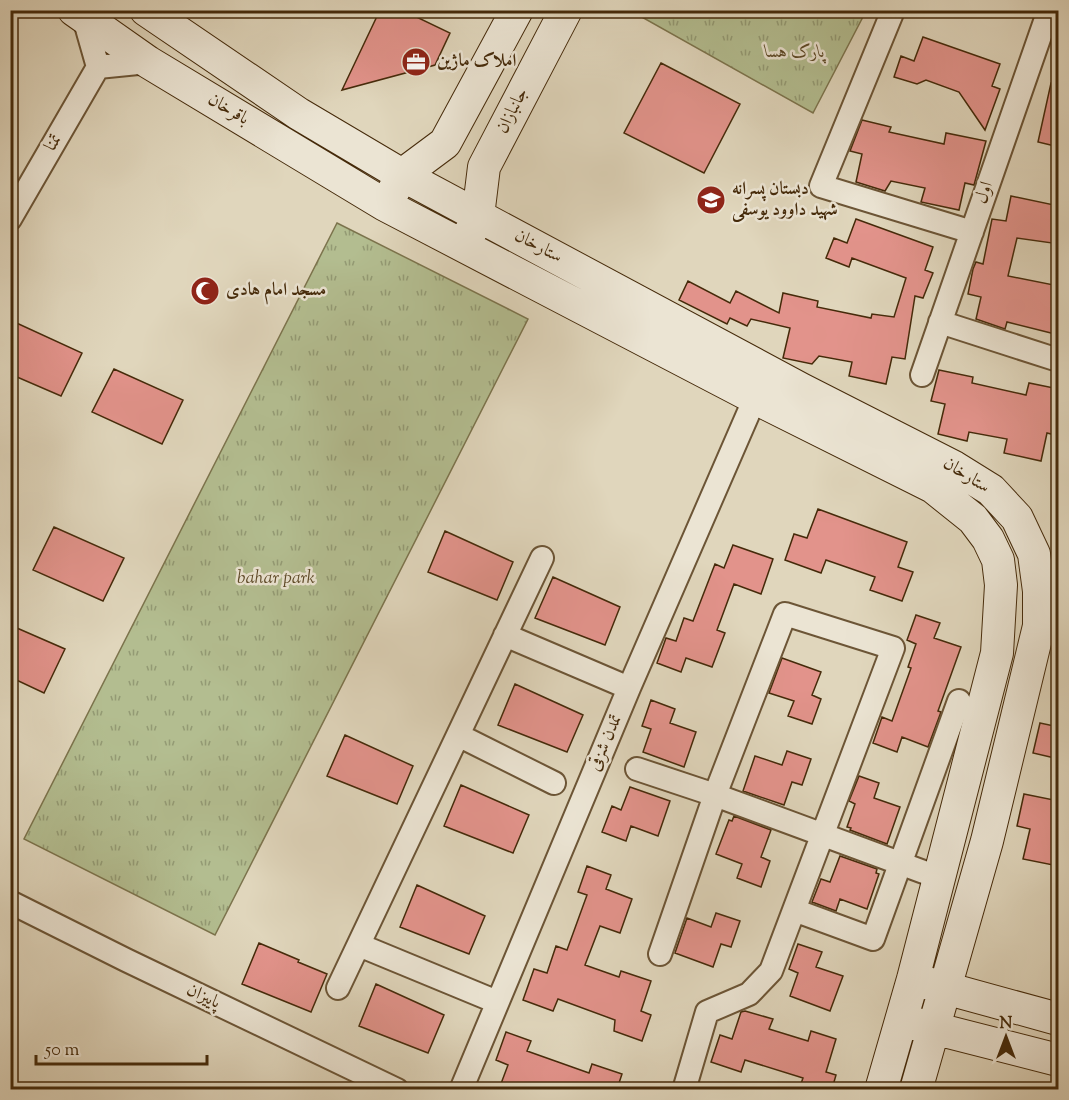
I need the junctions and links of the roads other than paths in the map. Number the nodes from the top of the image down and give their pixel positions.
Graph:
1 (517, 10) edge
2 (566, 10) edge
3 (1049, 10) edge
4 (146, 11) edge
5 (892, 13) dead end
6 (79, 14) edge
7 (148, 62) junction
8 (98, 67) junction
9 (402, 175) junction
10 (17, 193) edge
11 (385, 205) junction
12 (478, 216) junction
13 (10, 219) edge
14 (972, 232) junction
15 (463, 247) junction
16 (940, 322) junction
17 (1059, 360) edge
18 (922, 375) dead end
19 (754, 398) junction
20 (542, 558) dead end
21 (505, 636) junction
22 (629, 688) junction
23 (959, 701) dead end
24 (458, 735) junction
25 (637, 769) dead end
26 (554, 783) dead end
27 (715, 795) junction
28 (823, 835) junction
29 (900, 863) junction
30 (940, 878) junction
31 (10, 902) edge
32 (794, 910) junction
33 (359, 945) junction
34 (660, 954) dead end
35 (914, 979) junction
36 (338, 988) dead end
37 (944, 988) junction
38 (496, 1002) junction
39 (1059, 1019) edge
40 (901, 1020) junction
41 (933, 1029) junction
42 (1059, 1060) edge
43 (397, 1089) edge
44 (461, 1089) edge
45 (684, 1089) edge
46 (881, 1089) edge
47 (916, 1089) edge

1 - 9 main road
2 - 12 main road, جانبازان
3 - 14 street, اول
4 - 9 main road, باقرخان
5 - 14 street
6 - 7 main road, باقرخان
6 - 8 street
7 - 8 street
7 - 11 main road, باقرخان
8 - 10 street, تمنا
9 - 11 main road
9 - 12 main road, باقرخان
10 - 13 street, تمنا
11 - 15 main road, باقرخان
12 - 15 main road, جانبازان
12 - 37 main road, ستارخان
14 - 16 street, اول
15 - 19 main road, ستارخان
16 - 17 street
16 - 18 street, اول
19 - 22 street, تمدن شزقی
19 - 30 main road, ستارخان
20 - 21 street
21 - 22 street
21 - 24 street
22 - 38 street, تمدن شزقی
23 - 29 street
24 - 26 street
24 - 33 street
25 - 27 street
27 - 28 street
27 - 28 street
27 - 34 street
28 - 29 street
28 - 32 street
29 - 30 street
29 - 32 street
30 - 35 main road, ستارخان
31 - 43 street, پاییزان
32 - 45 street
33 - 36 street
33 - 38 street
35 - 37 main road
35 - 40 main road, ستارخان
37 - 39 main road
37 - 41 main road, ستارخان
38 - 44 street, تمدن شزقی
40 - 41 main road
40 - 46 main road
41 - 42 main road
41 - 47 main road

